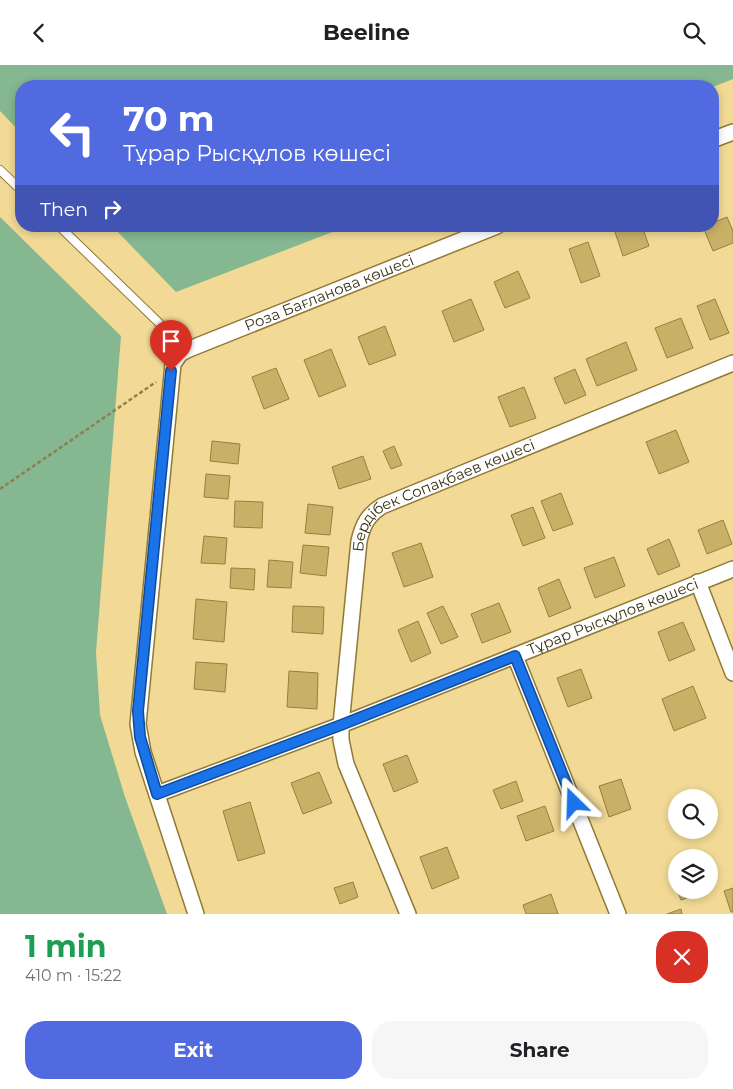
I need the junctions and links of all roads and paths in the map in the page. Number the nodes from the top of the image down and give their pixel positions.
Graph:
1 (733, 132) edge
2 (719, 137) edge
3 (0, 170) edge
4 (15, 184) edge
5 (65, 232) edge
6 (482, 232) edge
7 (187, 350) junction
8 (733, 363) edge
9 (171, 371) junction
10 (0, 489) edge
11 (733, 569) edge
12 (698, 583) junction
13 (515, 656) junction
14 (733, 673) edge
15 (341, 725) junction
16 (157, 794) junction
17 (196, 914) edge
18 (408, 914) edge
19 (618, 914) edge

1 - 2 street
3 - 4 lane
5 - 7 lane
6 - 7 street, Роза Бағланова көшесі
7 - 9 street, Роза Бағланова көшесі
8 - 15 street, Бердібек Сопақбаев көшесі
9 - 10 path
9 - 16 street
11 - 12 street, Тұрар Рысқұлов көшесі
12 - 13 street, Тұрар Рысқұлов көшесі
12 - 14 street
13 - 15 street, Тұрар Рысқұлов көшесі
13 - 19 street
15 - 16 street, Тұрар Рысқұлов көшесі
15 - 18 street, Бердібек Сопақбаев көшесі
16 - 17 street

